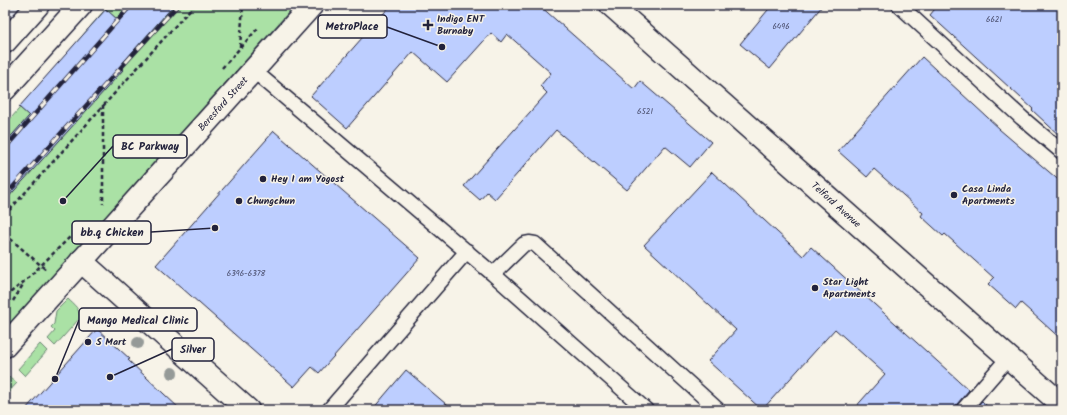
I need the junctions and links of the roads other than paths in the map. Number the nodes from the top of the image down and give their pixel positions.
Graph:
1 (38, 5) edge
2 (81, 5) edge
3 (312, 5) edge
4 (611, 5) edge
5 (899, 5) edge
6 (5, 42) edge
7 (253, 70) junction
8 (5, 89) edge
9 (1062, 152) edge
10 (467, 251) junction
11 (81, 261) junction
12 (493, 274) junction
13 (5, 346) edge
14 (1008, 358) junction
15 (1062, 406) edge
16 (248, 410) edge
17 (329, 410) edge
18 (646, 410) edge
19 (718, 410) edge
20 (963, 410) edge

1 - 6 street
2 - 8 street
3 - 7 street, Beresford Street
4 - 14 street, Telford Avenue
5 - 9 lane
7 - 10 lane
7 - 11 street, Beresford Street
10 - 12 lane
10 - 17 lane
11 - 13 street, Beresford Street
11 - 16 street
12 - 18 lane
12 - 19 lane
14 - 15 street, Telford Avenue
14 - 20 lane

